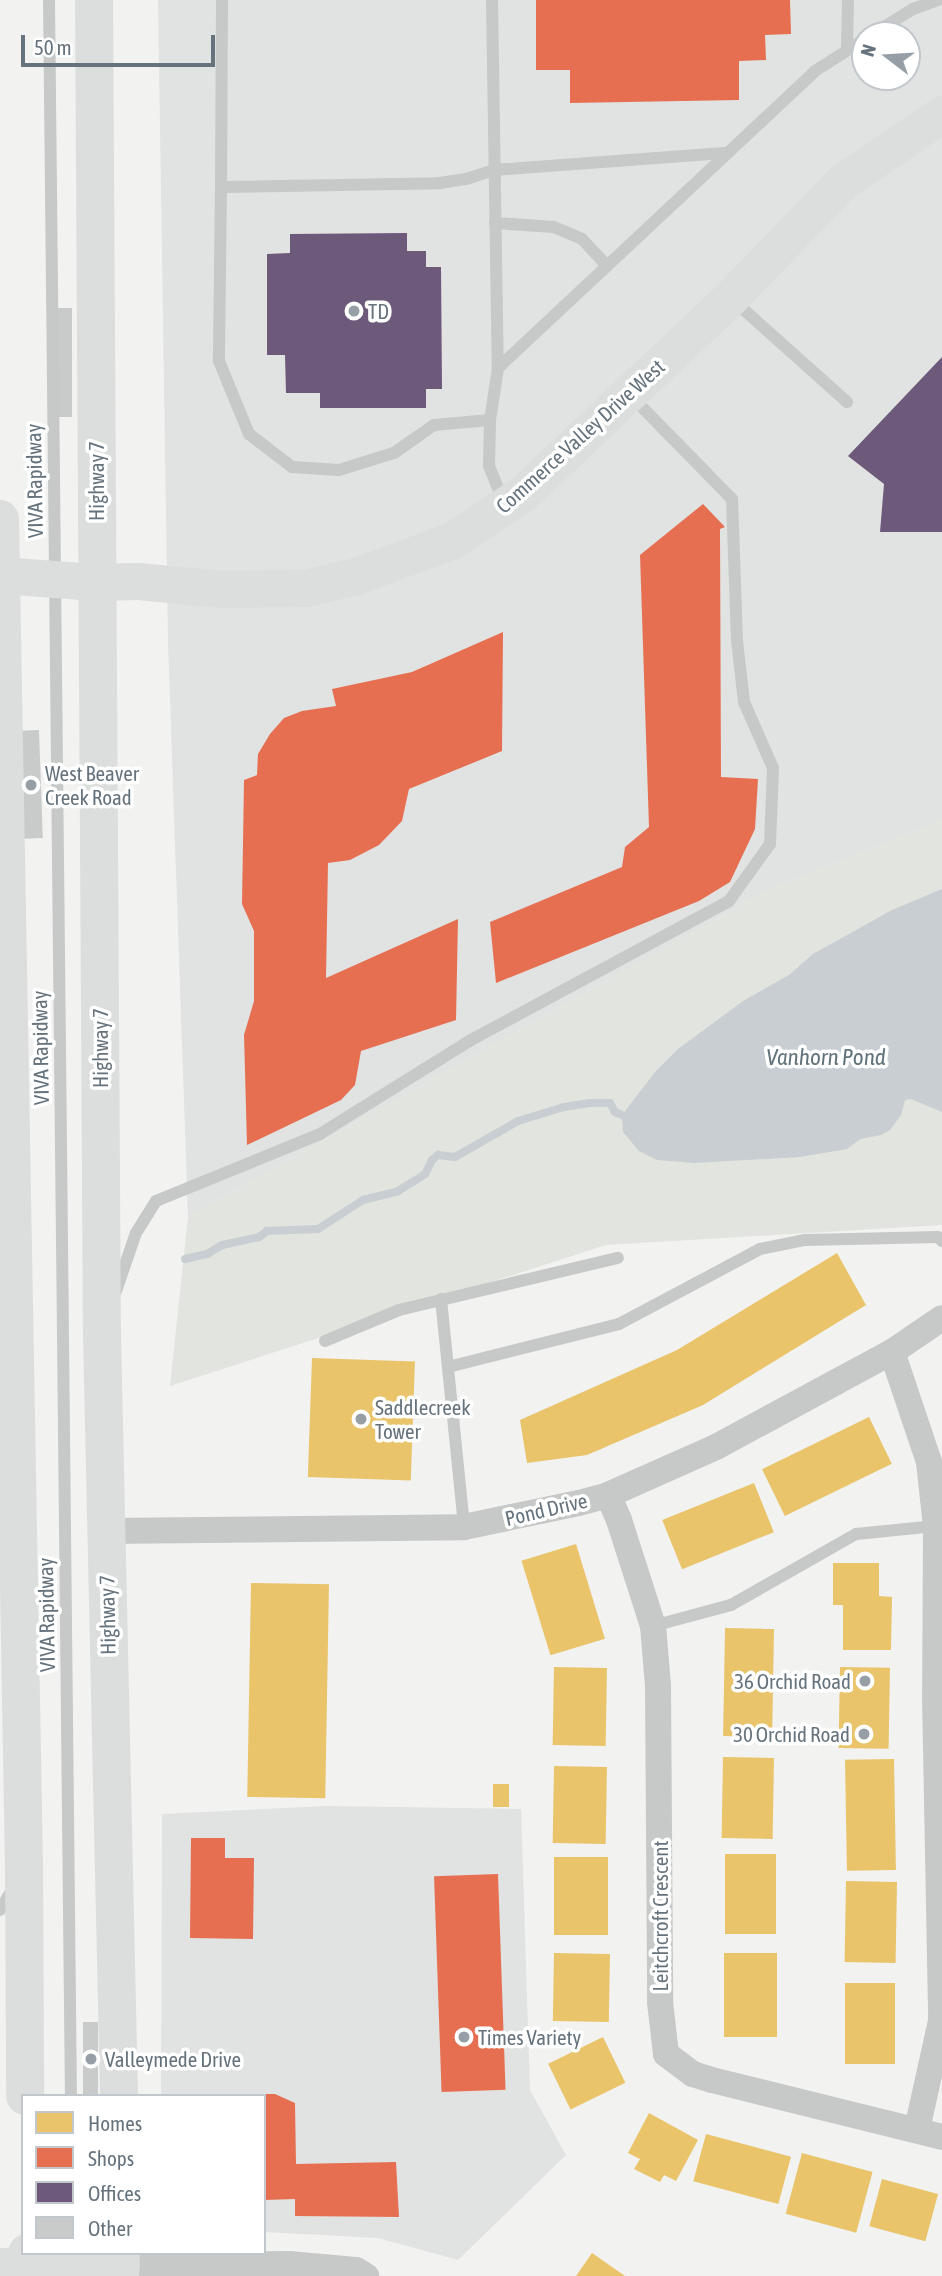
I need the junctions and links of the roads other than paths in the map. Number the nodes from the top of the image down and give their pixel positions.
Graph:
1 (49, 0) edge
2 (94, 0) edge
3 (222, 0) edge
4 (492, 0) edge
5 (848, 0) edge
6 (938, 0) edge
7 (894, 21) edge
8 (851, 48) edge
9 (847, 50) junction
10 (939, 122) edge
11 (727, 153) junction
12 (493, 170) junction
13 (221, 187) junction
14 (495, 223) junction
15 (607, 266) junction
16 (730, 298) junction
17 (498, 368) junction
18 (630, 395) junction
19 (847, 402) dead end
20 (490, 420) junction
21 (506, 507) junction
22 (0, 519) edge
23 (0, 575) edge
24 (56, 578) junction
25 (96, 582) junction
26 (942, 1241) edge
27 (618, 1258) dead end
28 (442, 1298) junction
29 (942, 1318) edge
30 (102, 1335) junction
31 (325, 1341) dead end
32 (892, 1352) junction
33 (448, 1367) junction
34 (935, 1461) edge
35 (608, 1495) junction
36 (936, 1526) junction
37 (464, 1527) junction
38 (105, 1531) junction
39 (653, 1626) junction
40 (24, 1868) junction
41 (0, 1910) edge
42 (25, 2094) edge
43 (71, 2094) edge
44 (119, 2094) edge
45 (930, 2133) edge
46 (20, 2265) edge
47 (72, 2265) edge
48 (121, 2265) edge
49 (366, 2276) edge

1 - 24 lane, VIVA Rapidway
2 - 25 main road, Highway 7
3 - 13 lane
4 - 12 lane
5 - 9 lane
6 - 7 lane
8 - 9 lane
9 - 11 lane
10 - 16 street, Commerce Valley Drive West
11 - 12 lane
11 - 15 lane
12 - 13 lane
12 - 14 lane
13 - 20 lane
14 - 15 lane
14 - 17 lane
15 - 17 lane
16 - 18 street, Commerce Valley Drive West
16 - 19 lane
17 - 20 lane
18 - 21 street, Commerce Valley Drive West
18 - 30 lane
20 - 21 lane
21 - 25 street, Commerce Valley Drive West
22 - 23 main road
23 - 24 street
23 - 40 main road
24 - 25 street, Commerce Valley Drive West
24 - 43 lane, VIVA Rapidway
25 - 30 main road, Highway 7
26 - 33 lane
27 - 28 lane
28 - 31 lane
28 - 33 lane
29 - 32 street, Pond Drive
30 - 38 main road, Highway 7
32 - 34 street
32 - 35 street, Pond Drive
33 - 37 lane
34 - 36 street
35 - 37 street, Pond Drive
35 - 39 street, Leitchcroft Crescent
36 - 39 lane
36 - 45 street
37 - 38 street, Pond Drive
38 - 44 main road, Highway 7
39 - 45 street, Leitchcroft Crescent
40 - 41 lane
40 - 42 main road
46 - 47 street
47 - 48 street
48 - 49 street

